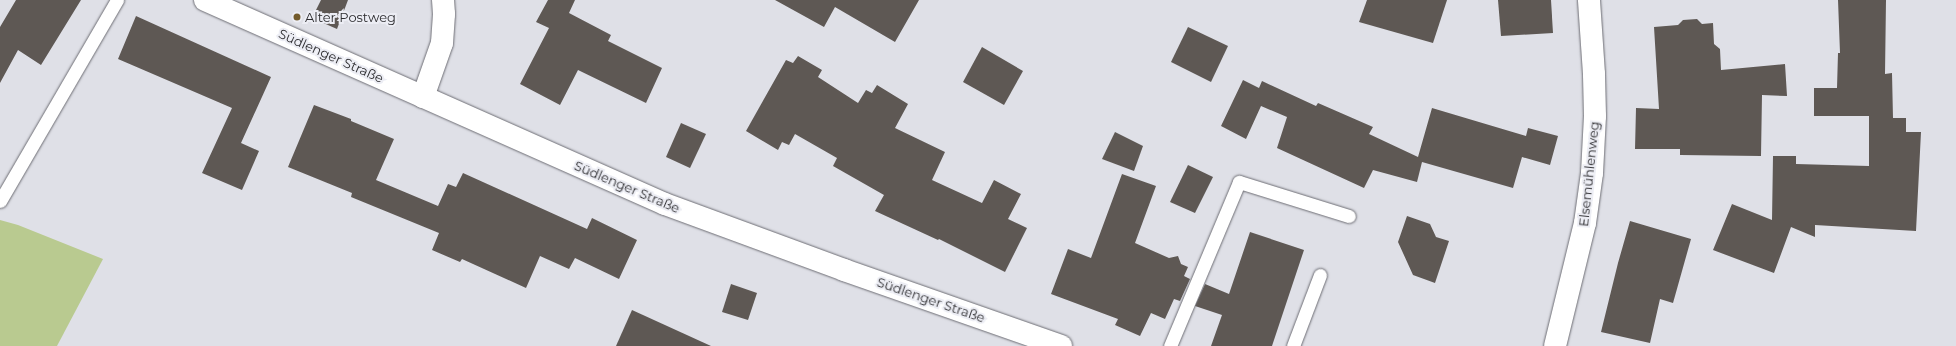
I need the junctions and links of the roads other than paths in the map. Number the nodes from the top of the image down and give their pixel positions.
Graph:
1 (118, 0) edge
2 (205, 0) edge
3 (443, 0) edge
4 (1589, 0) edge
5 (423, 97) junction
6 (0, 201) edge
7 (1349, 216) dead end
8 (1320, 275) dead end
9 (1061, 346) edge
10 (1170, 346) edge
11 (1293, 346) edge
12 (1556, 346) edge

1 - 6 lane
2 - 5 main road, Südlenger Straße
3 - 5 main road
4 - 12 main road, Elsemühlenweg
5 - 9 main road, Südlenger Straße
7 - 10 lane
8 - 11 lane

